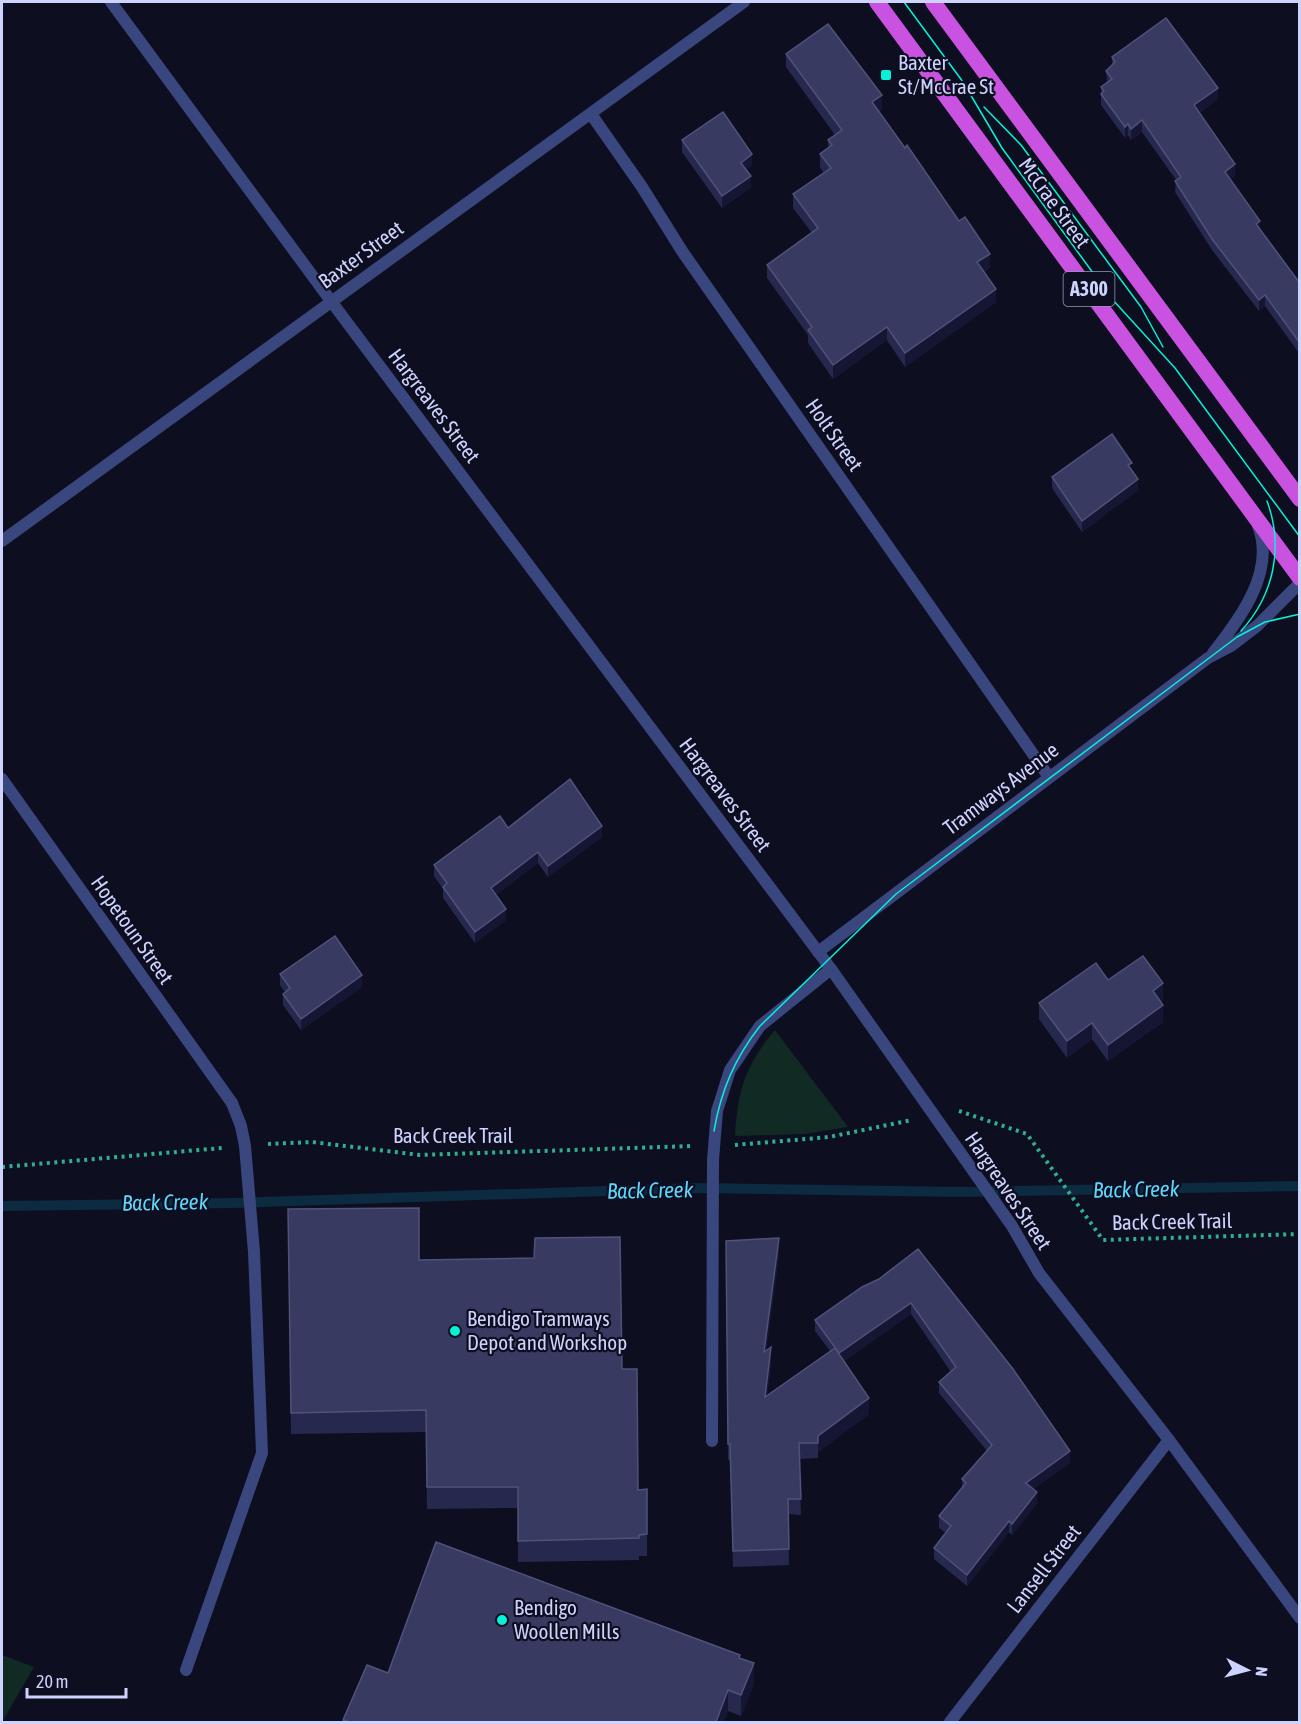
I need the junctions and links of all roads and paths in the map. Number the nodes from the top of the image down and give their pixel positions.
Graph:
1 (111, 2) edge
2 (744, 2) edge
3 (878, 2) edge
4 (933, 2) edge
5 (591, 114) junction
6 (331, 301) junction
7 (1299, 499) edge
8 (1251, 509) junction
9 (2, 541) edge
10 (1299, 581) edge
11 (1208, 658) junction
12 (1049, 777) junction
13 (2, 779) edge
14 (818, 952) junction
15 (831, 969) junction
16 (958, 1110) dead end
17 (905, 1123) dead end
18 (245, 1146) junction
19 (714, 1146) junction
20 (2, 1167) edge
21 (1299, 1234) edge
22 (1169, 1440) junction
23 (712, 1441) dead end
24 (1299, 1618) edge
25 (186, 1670) dead end
26 (950, 1722) edge

1 - 6 street, Hargreaves Street
2 - 5 street, Baxter Street
3 - 8 highway, McCrae Street / A300
4 - 7 highway, McCrae Street / A300
5 - 6 street, Baxter Street
5 - 12 street, Holt Street
6 - 9 street, Baxter Street
6 - 14 street, Hargreaves Street
8 - 10 highway, McCrae Street / A300
8 - 11 street, Tramways Avenue
10 - 11 street, Tramways Avenue
11 - 12 street, Tramways Avenue
12 - 14 street, Tramways Avenue
13 - 18 street, Hopetoun Street
14 - 15 street, Hargreaves Street
15 - 19 street
15 - 22 street, Hargreaves Street
16 - 21 path, Back Creek Trail
17 - 19 path, Back Creek Trail
18 - 19 path, Back Creek Trail
18 - 20 path, Back Creek Trail
18 - 25 street, Hopetoun Street
19 - 23 street
22 - 24 street, Hargreaves Street
22 - 26 street, Lansell Street

